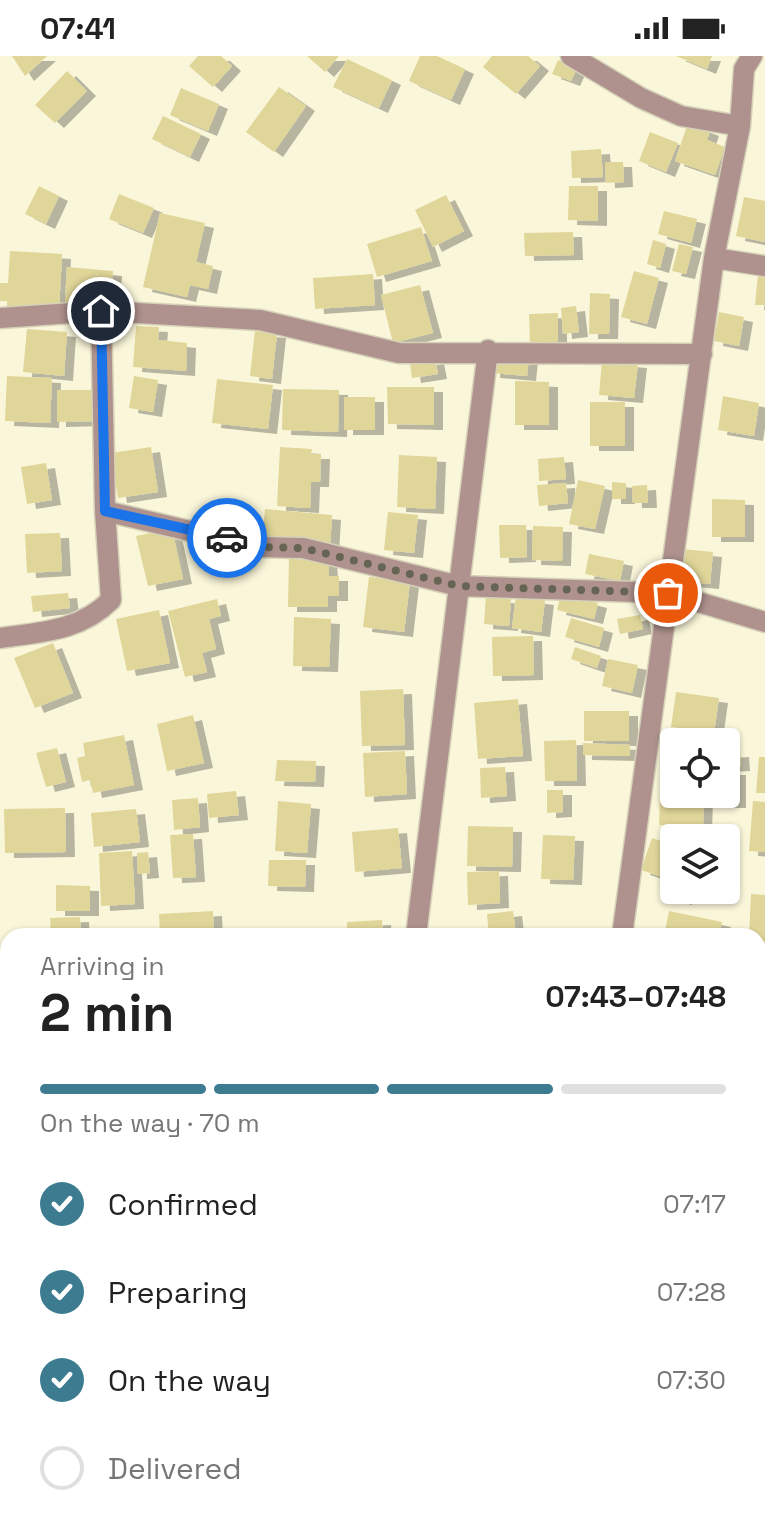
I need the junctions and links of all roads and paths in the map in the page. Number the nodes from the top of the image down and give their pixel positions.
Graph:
1 (571, 56) edge
2 (748, 62) edge
3 (765, 74) edge
4 (740, 126) junction
5 (714, 258) junction
6 (765, 266) edge
7 (101, 311) junction
8 (0, 318) edge
9 (488, 350) junction
10 (702, 354) junction
11 (105, 511) junction
12 (459, 586) junction
13 (668, 593) junction
14 (765, 622) edge
15 (0, 638) edge
16 (417, 928) edge
17 (623, 928) edge

1 - 4 street
2 - 3 street
2 - 4 street
4 - 5 street
5 - 6 street
5 - 10 street
7 - 8 street
7 - 9 street
7 - 11 street
9 - 10 street
9 - 12 street
10 - 13 street
11 - 12 street
11 - 15 street
12 - 13 street
12 - 16 street
13 - 14 street
13 - 17 street

